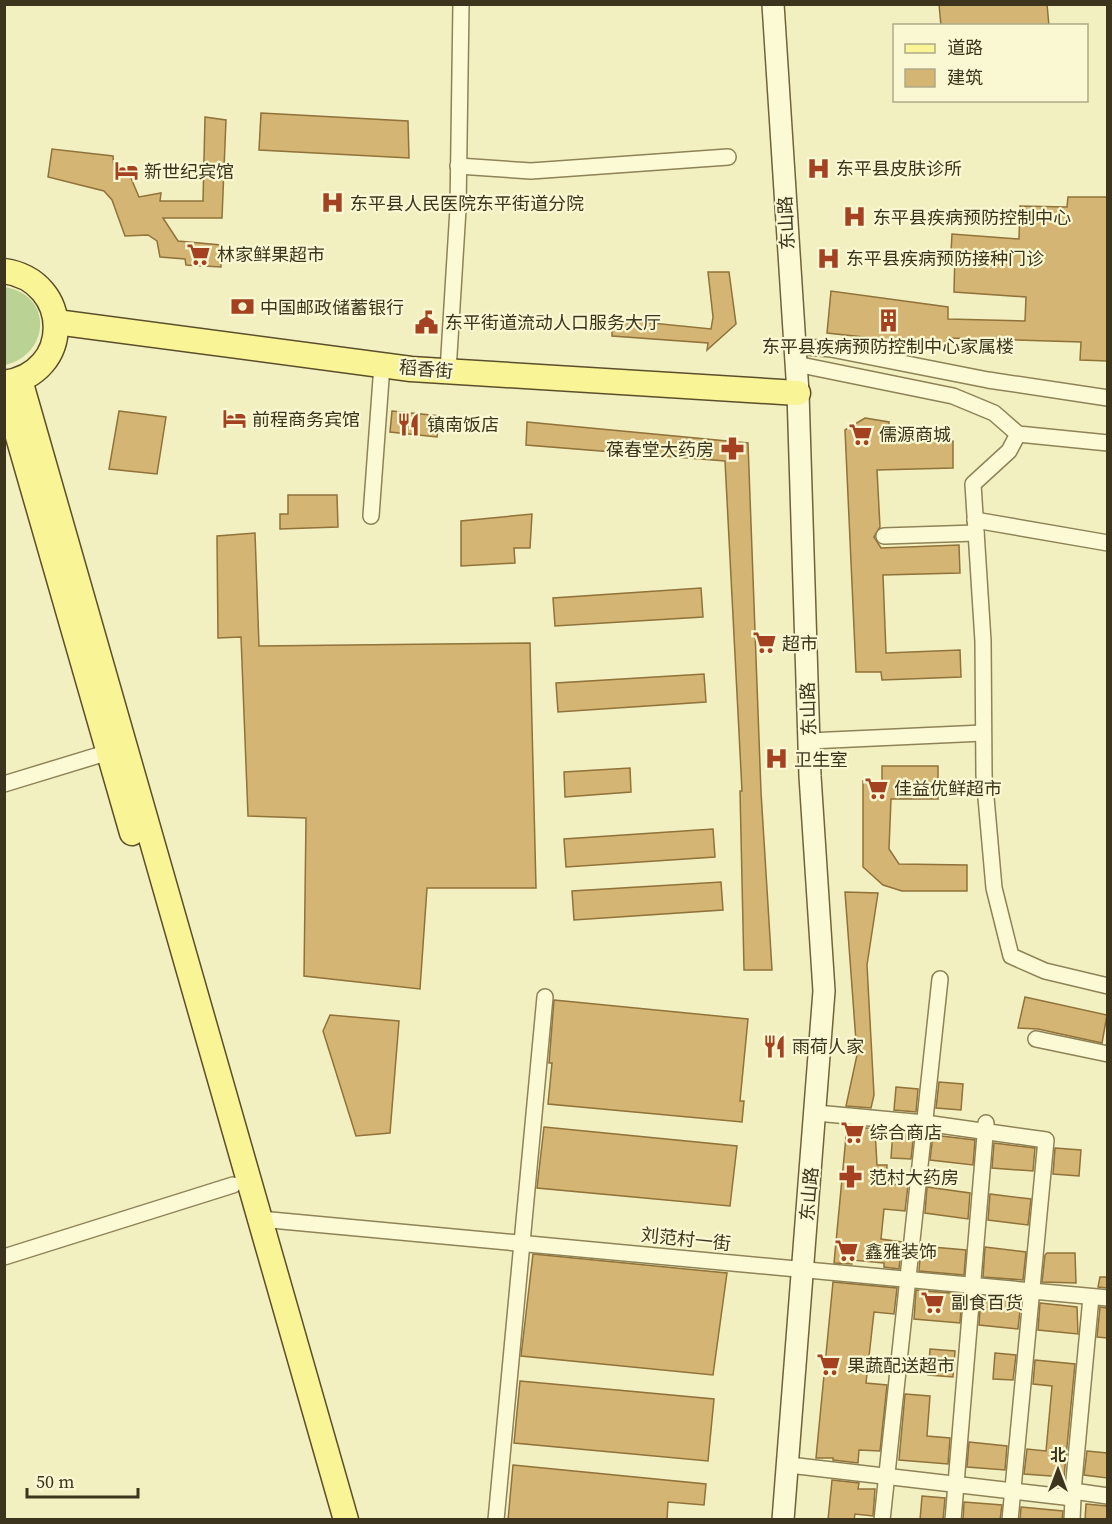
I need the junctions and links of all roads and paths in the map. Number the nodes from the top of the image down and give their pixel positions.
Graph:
1 (461, 4) edge
2 (773, 4) edge
3 (728, 157) dead end
4 (458, 166) junction
5 (4, 271) edge
6 (56, 322) junction
7 (795, 355) junction
8 (382, 365) junction
9 (448, 371) junction
10 (10, 384) edge
11 (798, 393) junction
12 (1107, 398) edge
13 (1018, 434) junction
14 (1107, 443) edge
15 (371, 516) dead end
16 (976, 526) junction
17 (884, 536) dead end
18 (1107, 543) edge
19 (983, 733) junction
20 (809, 741) junction
21 (109, 752) junction
22 (4, 784) edge
23 (940, 979) dead end
24 (1107, 986) edge
25 (544, 997) dead end
26 (1036, 1040) dead end
27 (1107, 1054) edge
28 (816, 1113) junction
29 (925, 1123) junction
30 (985, 1128) junction
31 (233, 1185) junction
32 (260, 1219) junction
33 (523, 1242) junction
34 (4, 1257) edge
35 (802, 1270) junction
36 (909, 1278) junction
37 (971, 1284) junction
38 (1031, 1290) junction
39 (1091, 1297) junction
40 (1107, 1298) edge
41 (789, 1465) junction
42 (886, 1476) junction
43 (957, 1484) junction
44 (1012, 1491) junction
45 (1073, 1495) junction
46 (1107, 1496) edge
47 (329, 1520) edge
48 (346, 1520) edge
49 (496, 1520) edge
50 (783, 1520) edge
51 (882, 1520) edge
52 (952, 1520) edge
53 (1010, 1520) edge
54 (1072, 1520) edge

1 - 4 street
2 - 7 street, 东山路
3 - 4 street
4 - 9 street
5 - 6 main road
6 - 8 main road, 稻香街
6 - 10 main road
7 - 11 street, 东山路
7 - 12 street
7 - 13 street
8 - 9 main road, 稻香街
8 - 15 street
9 - 11 main road, 稻香街
10 - 21 main road
10 - 32 main road
11 - 20 street, 东山路
13 - 14 street
13 - 16 street
16 - 17 street
16 - 18 street
16 - 19 street
19 - 20 street
19 - 24 street
20 - 28 street, 东山路
21 - 22 street
21 - 31 main road
23 - 29 street
25 - 33 street
26 - 27 street
28 - 29 street
28 - 35 street, 东山路
29 - 30 street
29 - 36 street
30 - 37 street
30 - 38 street
31 - 34 street
31 - 47 main road
32 - 33 street, 刘范村一街
32 - 48 main road
33 - 35 street, 刘范村一街
33 - 49 street
35 - 36 street, 刘范村一街
35 - 41 street, 东山路
36 - 37 street, 刘范村一街
36 - 42 street
37 - 38 street, 刘范村一街
37 - 43 street
38 - 39 street, 刘范村一街
38 - 44 street
39 - 40 street, 刘范村一街
39 - 45 street
41 - 42 street
41 - 50 street, 东山路
42 - 43 street
42 - 51 street
43 - 44 street
43 - 52 street
44 - 45 street
44 - 53 street
45 - 46 street
45 - 54 street

